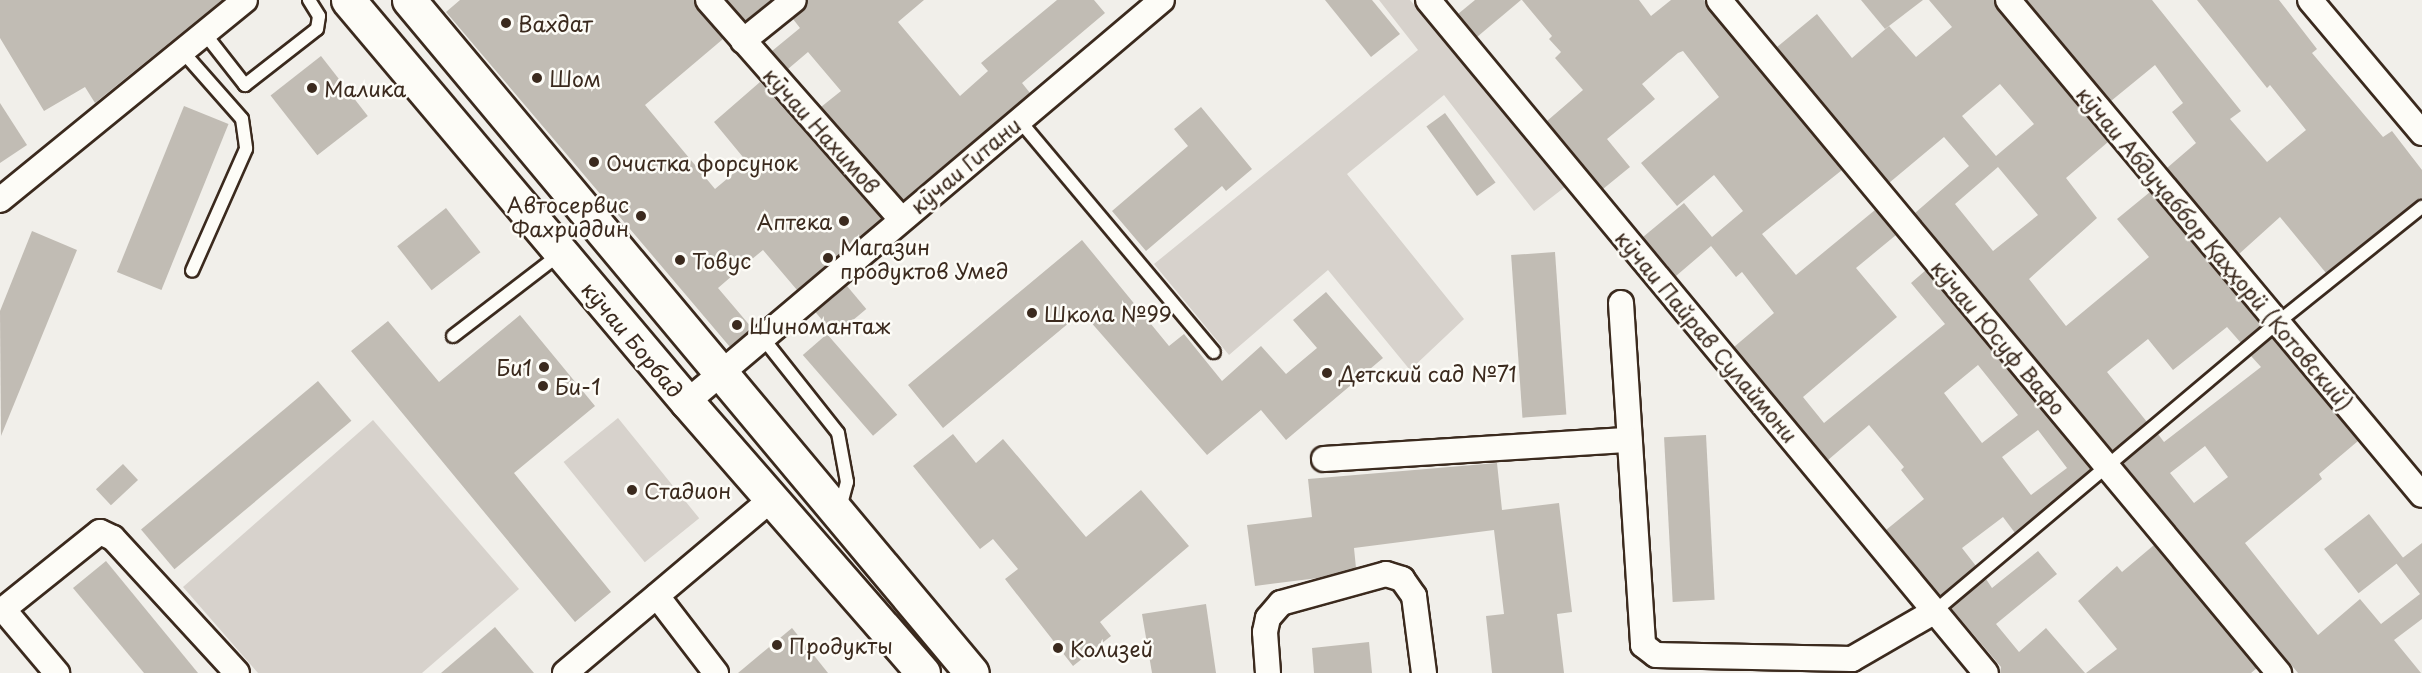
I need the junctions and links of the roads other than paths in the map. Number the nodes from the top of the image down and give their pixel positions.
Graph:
1 (246, 0) edge
2 (309, 0) edge
3 (348, 0) edge
4 (409, 0) edge
5 (708, 0) edge
6 (794, 0) edge
7 (1162, 0) edge
8 (1428, 0) edge
9 (1719, 0) edge
10 (2007, 0) edge
11 (2310, 0) edge
12 (205, 34) junction
13 (743, 41) junction
14 (183, 52) junction
15 (1019, 120) junction
16 (2422, 133) edge
17 (0, 200) edge
18 (2422, 207) edge
19 (901, 219) junction
20 (561, 253) junction
21 (192, 271) dead end
22 (1621, 303) dead end
23 (2277, 323) junction
24 (453, 336) dead end
25 (762, 337) junction
26 (1214, 352) dead end
27 (720, 374) junction
28 (687, 402) junction
29 (1629, 440) junction
30 (1324, 459) dead end
31 (2106, 467) junction
32 (2422, 495) edge
33 (773, 498) junction
34 (838, 514) junction
35 (657, 596) junction
36 (1, 611) edge
37 (1935, 611) junction
38 (1653, 664) edge
39 (1852, 666) edge
40 (921, 672) edge
41 (57, 673) edge
42 (237, 673) edge
43 (565, 673) edge
44 (716, 673) edge
45 (972, 673) edge
46 (1268, 673) edge
47 (1424, 673) edge
48 (1986, 673) edge
49 (2279, 673) edge

1 - 12 street
2 - 12 lane
3 - 20 main road, кӯчаи Борбад
4 - 27 main road
5 - 13 street, кӯчаи Нахимов
6 - 13 street
7 - 15 street, кӯчаи Гитани
8 - 37 street, кӯчаи Пайрав Сулаймони
9 - 31 street, кӯчаи Юсуф Вафо
10 - 23 street, кӯчаи Абдуҷаббор Қаҳҳорӣ (Котовский)
11 - 16 street
12 - 14 street
13 - 19 street, кӯчаи Нахимов
14 - 17 street
14 - 21 lane
15 - 19 street, кӯчаи Гитани
15 - 26 lane
18 - 23 lane
19 - 25 street, кӯчаи Гитани
20 - 24 lane
20 - 28 main road, кӯчаи Борбад
22 - 29 street
23 - 31 lane
23 - 32 street, кӯчаи Абдуҷаббор Қаҳҳорӣ (Котовский)
25 - 27 street, кӯчаи Гитани
25 - 34 lane
27 - 28 street, кӯчаи Гитани
27 - 34 main road
28 - 33 main road, кӯчаи Борбад
29 - 30 street
29 - 38 street
31 - 37 lane
31 - 49 street, кӯчаи Юсуф Вафо
33 - 35 street
33 - 40 main road, кӯчаи Борбад
34 - 45 main road
35 - 43 street
35 - 44 street
36 - 41 street
36 - 42 street
37 - 39 street
37 - 48 street, кӯчаи Пайрав Сулаймони
38 - 39 street
46 - 47 street

